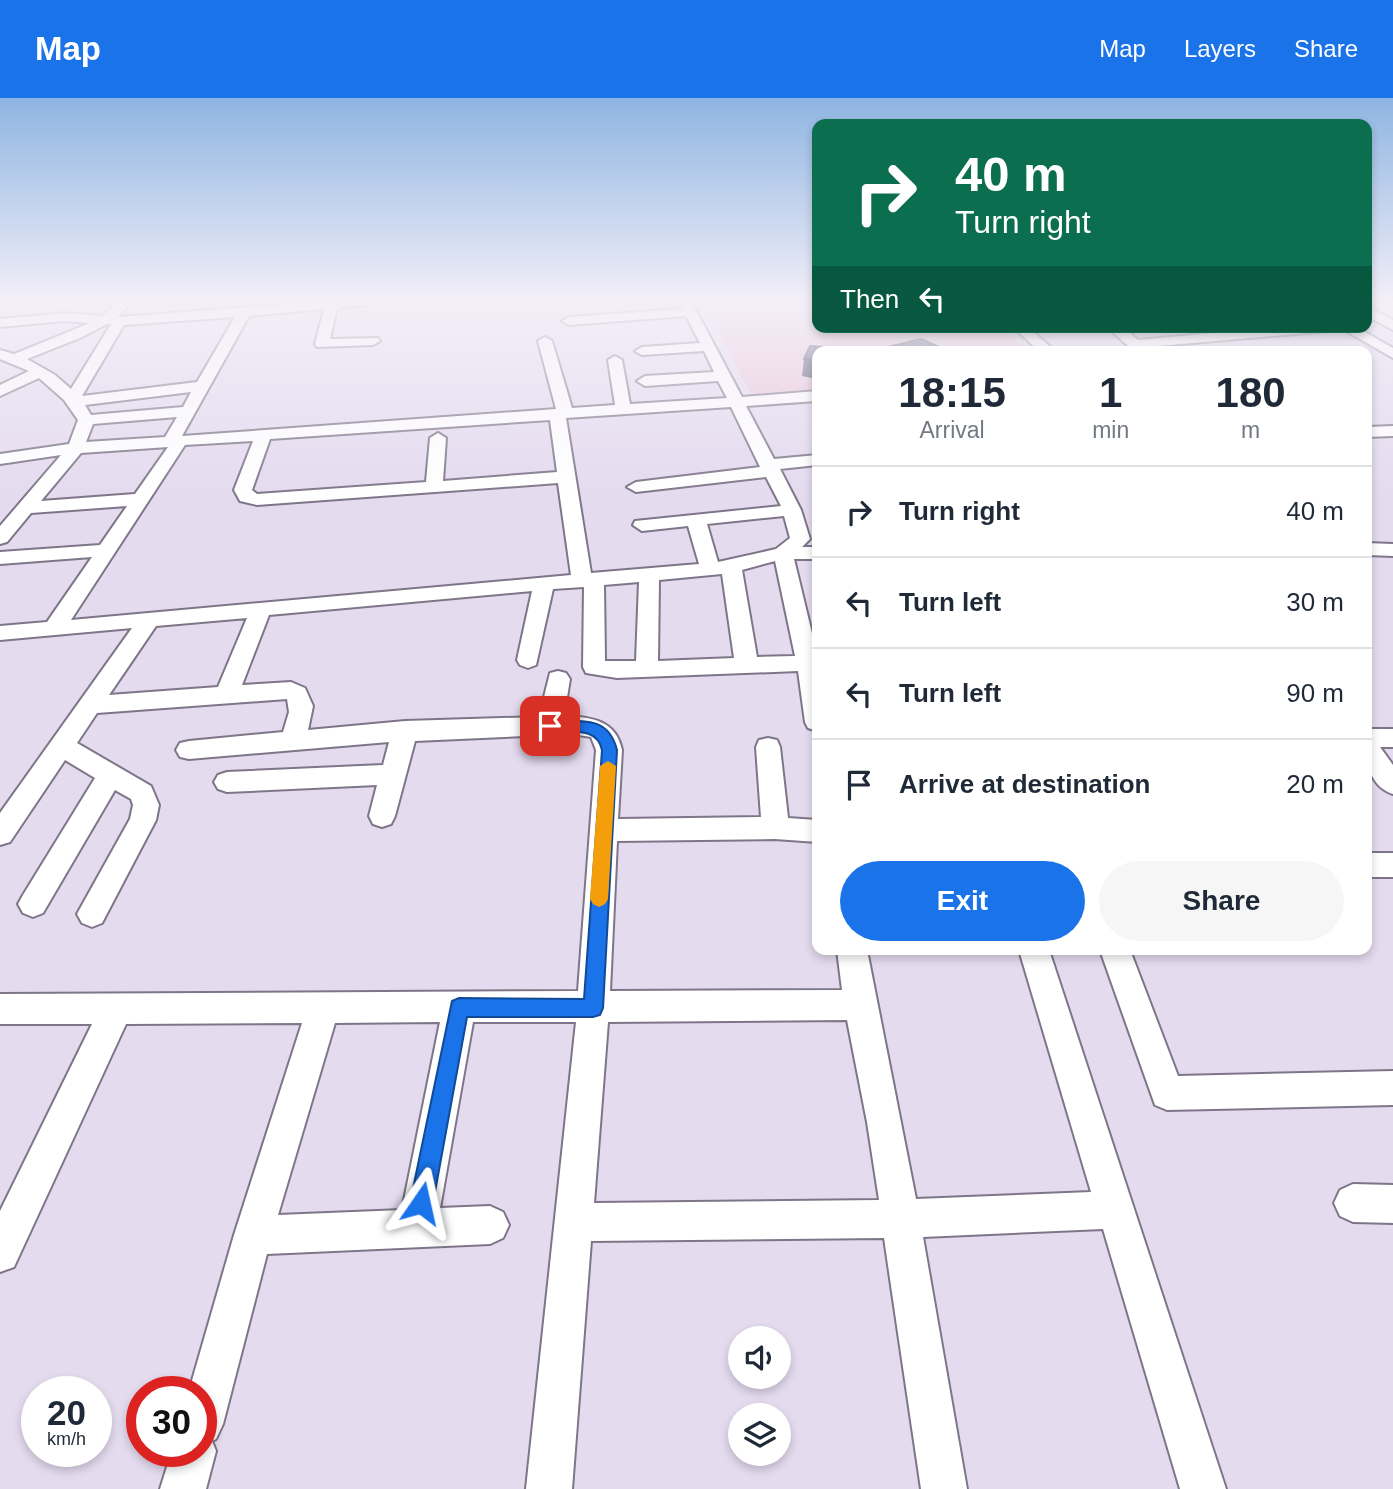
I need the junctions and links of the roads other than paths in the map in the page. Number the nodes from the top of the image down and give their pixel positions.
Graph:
1 (27, 366) edge
2 (90, 366) edge
3 (214, 366) edge
4 (550, 366) edge
5 (616, 366) edge
6 (718, 366) edge
7 (39, 372) junction
8 (723, 376) junction
9 (645, 381) dead end
10 (203, 386) junction
11 (0, 391) edge
12 (812, 396) edge
13 (73, 401) junction
14 (735, 401) junction
15 (623, 409) junction
16 (188, 411) junction
17 (561, 414) junction
18 (86, 420) junction
19 (1393, 431) edge
20 (1372, 432) edge
21 (263, 435) junction
22 (438, 438) dead end
23 (176, 441) junction
24 (76, 448) junction
25 (0, 459) edge
26 (812, 461) edge
27 (769, 468) junction
28 (566, 477) junction
29 (434, 487) junction
30 (636, 487) dead end
31 (141, 499) junction
32 (25, 509) junction
33 (792, 510) junction
34 (696, 520) junction
35 (642, 525) dead end
36 (0, 538) edge
37 (1372, 549) edge
38 (106, 550) junction
39 (1393, 550) edge
40 (783, 553) junction
41 (812, 554) edge
42 (0, 558) edge
43 (1372, 561) edge
44 (1393, 561) edge
45 (732, 567) junction
46 (710, 569) junction
47 (649, 574) junction
48 (588, 580) junction
49 (544, 584) junction
50 (261, 609) junction
51 (150, 620) junction
52 (54, 628) junction
53 (0, 633) edge
54 (528, 660) dead end
55 (808, 663) junction
56 (747, 666) junction
57 (647, 669) junction
58 (812, 677) edge
59 (558, 680) dead end
60 (227, 695) junction
61 (91, 705) junction
62 (550, 726) junction
63 (405, 730) junction
64 (1372, 738) edge
65 (1393, 738) edge
66 (292, 741) junction
67 (62, 746) junction
68 (768, 747) dead end
69 (189, 750) dead end
70 (1372, 756) edge
71 (110, 775) junction
72 (393, 775) junction
73 (227, 782) dead end
74 (1393, 785) edge
75 (382, 816) dead end
76 (775, 828) junction
77 (603, 831) junction
78 (812, 831) edge
79 (0, 834) edge
80 (1393, 864) edge
81 (1372, 865) edge
82 (33, 904) dead end
83 (92, 914) dead end
84 (853, 955) edge
85 (1036, 955) edge
86 (1117, 955) edge
87 (860, 1005) junction
88 (459, 1008) junction
89 (593, 1008) junction
90 (0, 1009) edge
91 (117, 1009) junction
92 (323, 1009) junction
93 (1393, 1088) edge
94 (1353, 1203) dead end
95 (1393, 1203) edge
96 (1115, 1210) junction
97 (901, 1219) junction
98 (573, 1222) junction
99 (490, 1225) dead end
100 (416, 1228) junction
101 (253, 1235) junction
102 (0, 1253) edge
103 (214, 1376) edge
104 (189, 1467) edge
105 (183, 1489) edge
106 (549, 1489) edge
107 (944, 1489) edge
108 (1203, 1489) edge

1 - 7 street
2 - 13 street
3 - 10 street
4 - 17 street
5 - 15 street
6 - 8 street
7 - 11 street
7 - 13 street
8 - 9 street
8 - 14 street
10 - 13 street
10 - 16 street
12 - 14 street
13 - 18 street
14 - 15 street
14 - 27 street
15 - 17 street
16 - 18 street
16 - 23 street
17 - 21 street
17 - 28 street
18 - 24 street
19 - 20 street
21 - 23 street
21 - 29 street
22 - 29 street
23 - 24 street
23 - 31 street
24 - 25 street
24 - 32 street
26 - 27 street
27 - 30 street
27 - 33 street
28 - 29 street
28 - 48 street
31 - 32 street
31 - 38 street
32 - 36 street
33 - 34 street
33 - 40 street
34 - 35 street
34 - 46 street
37 - 39 street
38 - 42 street
38 - 52 street
40 - 41 street
40 - 45 street
40 - 55 street
43 - 44 street
45 - 46 street
45 - 56 street
46 - 47 street
47 - 48 street
47 - 57 street
48 - 49 street
48 - 57 street
49 - 50 street
49 - 54 street
50 - 51 street
50 - 60 street
51 - 52 street
51 - 61 street
52 - 53 street
55 - 56 street
55 - 58 street
56 - 57 street
59 - 62 street
60 - 61 street
60 - 66 street
61 - 67 street
62 - 63 street
62 - 77 street
63 - 66 street
63 - 72 street
64 - 65 street
66 - 69 street
67 - 71 street
67 - 79 street
68 - 76 street
70 - 74 street
71 - 82 street
71 - 83 street
72 - 73 street
72 - 75 street
76 - 77 street
76 - 78 street
77 - 89 street
80 - 81 street
84 - 87 street
85 - 96 street
86 - 93 street
87 - 89 street
87 - 97 street
88 - 89 street
88 - 92 street
88 - 100 street
89 - 98 street
90 - 91 street
91 - 92 street
91 - 102 street
92 - 101 street
94 - 95 street
96 - 97 street
96 - 108 street
97 - 98 street
97 - 107 street
98 - 106 street
99 - 100 street
100 - 101 street
101 - 103 street
104 - 105 street

